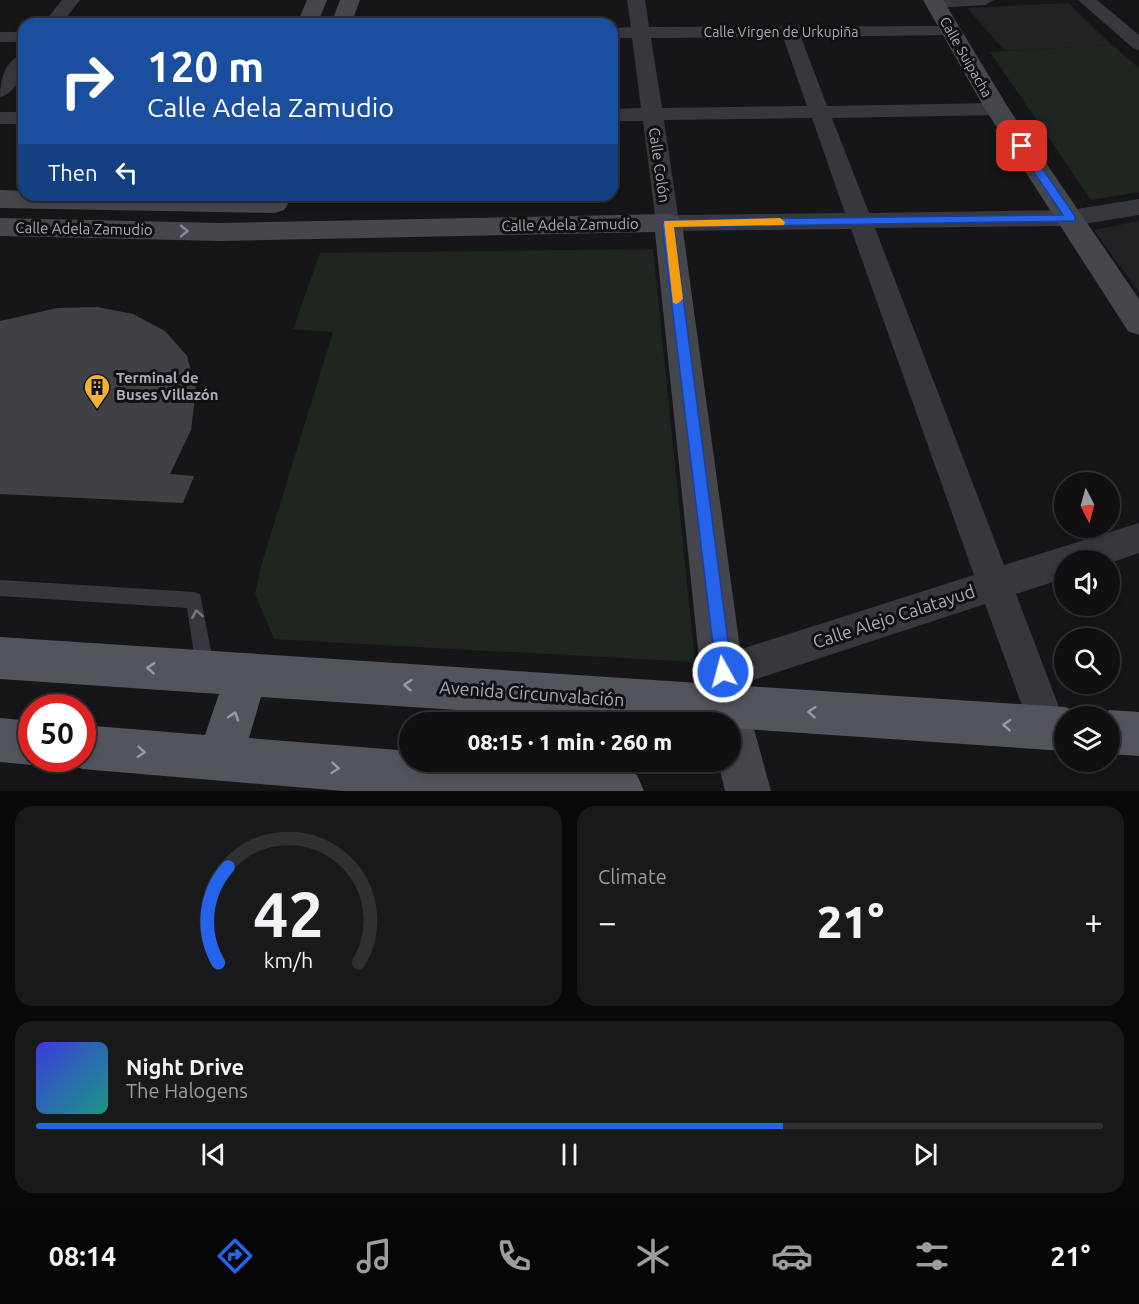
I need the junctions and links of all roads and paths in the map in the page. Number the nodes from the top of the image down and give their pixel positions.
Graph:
1 (71, 0) edge
2 (317, 0) edge
3 (350, 0) edge
4 (636, 0) edge
5 (985, 0) edge
6 (1087, 0) edge
7 (934, 2) edge
8 (57, 18) edge
9 (310, 18) edge
10 (343, 18) edge
11 (949, 30) junction
12 (790, 32) junction
13 (618, 33) edge
14 (641, 33) junction
15 (0, 37) edge
16 (18, 37) edge
17 (1139, 44) edge
18 (18, 68) edge
19 (0, 90) edge
20 (997, 109) junction
21 (820, 112) junction
22 (618, 115) edge
23 (652, 115) junction
24 (0, 118) edge
25 (18, 118) edge
26 (0, 199) edge
27 (18, 199) edge
28 (234, 201) edge
29 (276, 201) edge
30 (1139, 207) edge
31 (1071, 218) junction
32 (860, 221) junction
33 (668, 223) junction
34 (0, 227) edge
35 (221, 232) junction
36 (265, 232) junction
37 (1139, 323) edge
38 (1139, 538) edge
39 (1101, 550) edge
40 (1054, 565) edge
41 (995, 584) junction
42 (0, 588) edge
43 (0, 658) edge
44 (205, 671) junction
45 (247, 675) junction
46 (727, 706) edge
47 (1054, 724) edge
48 (1054, 729) edge
49 (1120, 733) edge
50 (1139, 734) edge
51 (0, 740) edge
52 (18, 741) edge
53 (96, 748) edge
54 (220, 758) junction
55 (621, 791) edge
56 (748, 791) edge

1 - 8 street
2 - 9 main road
3 - 10 main road
4 - 14 street, Calle Colón
5 - 7 street
6 - 17 street
7 - 11 main road, Calle Suipacha
11 - 12 street, Calle Virgen de Urkupiña
11 - 20 main road, Calle Suipacha
12 - 14 street, Calle Virgen de Urkupiña
12 - 21 street
13 - 14 street, Calle Virgen de Urkupiña
14 - 23 street, Calle Colón
15 - 16 street
18 - 19 street
20 - 21 street
20 - 31 main road, Calle Suipacha
21 - 23 street
21 - 32 street
22 - 23 street
23 - 33 street, Calle Colón
24 - 25 street
26 - 27 main road, Calle Adela Zamudio
28 - 35 main road
29 - 36 main road
30 - 31 street, Calle Adela Zamudio
31 - 32 street, Calle Adela Zamudio
31 - 37 main road, Calle Suipacha
32 - 33 street, Calle Adela Zamudio
32 - 41 street
33 - 36 main road, Calle Adela Zamudio
33 - 46 main road, Calle Colón
34 -> 35 main road, Calle Adela Zamudio
35 - 36 main road, Calle Adela Zamudio
38 - 39 street, Calle Alejo Calatayud
40 - 41 street, Calle Alejo Calatayud
41 - 46 street, Calle Alejo Calatayud
41 - 47 street
44 -> 42 lane
44 -> 43 main road, Avenida Circunvalación
44 - 45 main road, Avenida Circunvalación
46 -> 45 main road, Avenida Circunvalación
54 -> 45 main road
48 -> 46 main road, Avenida Circunvalación
46 - 56 main road, Calle Colón
49 - 50 main road
51 - 52 main road
53 -> 54 main road
54 -> 55 main road

